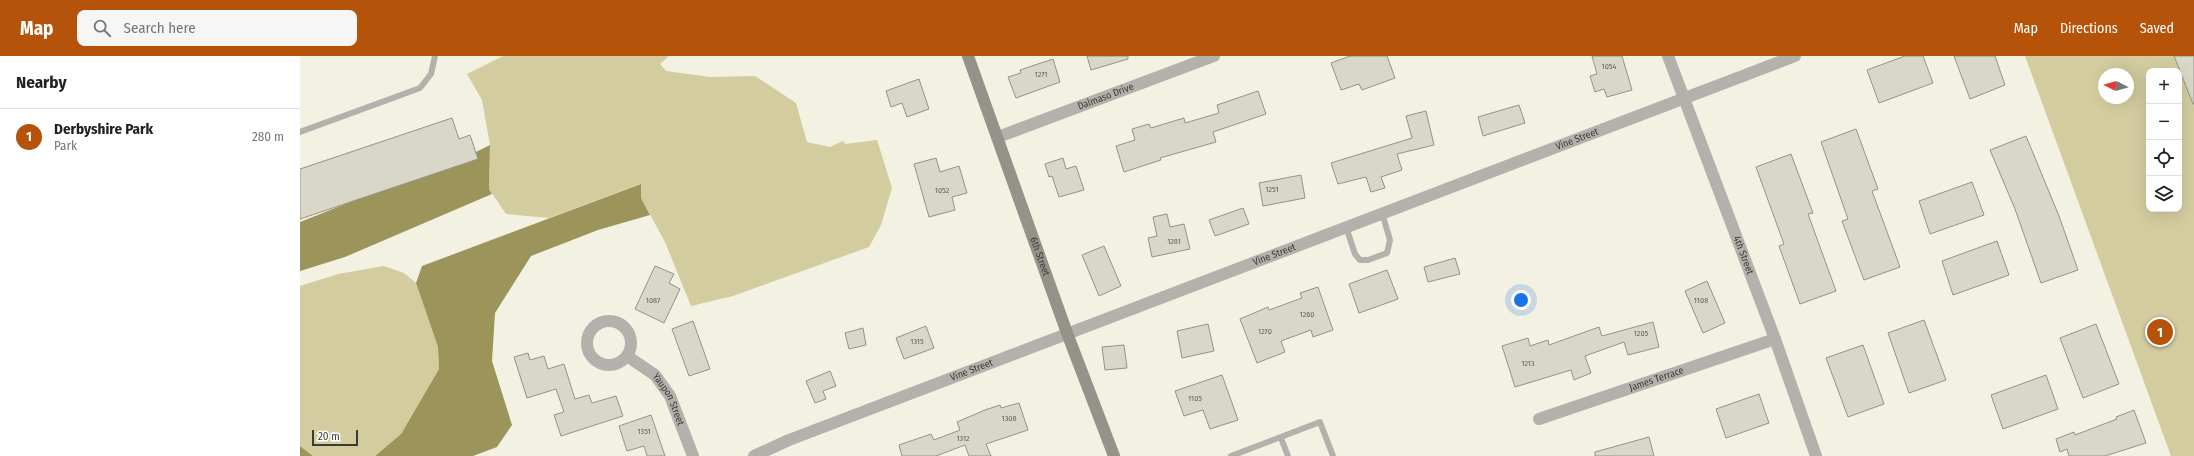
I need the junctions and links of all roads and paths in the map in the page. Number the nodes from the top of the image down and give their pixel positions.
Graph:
1 (435, 56) edge
2 (968, 56) edge
3 (1214, 56) edge
4 (1668, 56) edge
5 (1795, 56) edge
6 (1684, 99) junction
7 (300, 132) edge
8 (998, 137) junction
9 (1382, 213) junction
10 (1346, 227) junction
11 (1067, 333) junction
12 (1775, 339) junction
13 (627, 356) dead end
14 (1539, 419) dead end
15 (1281, 438) junction
16 (693, 456) edge
17 (754, 456) edge
18 (1114, 456) edge
19 (1231, 456) edge
20 (1288, 456) edge
21 (1333, 456) edge
22 (1816, 456) edge

1 - 7 lane
2 - 8 street, 6th Street
3 - 8 street, Dalmaso Drive
4 - 6 street, 4th Street
5 - 6 street, Vine Street
6 - 9 street, Vine Street
6 - 12 street, 4th Street
8 - 11 street, 6th Street
9 - 10 street, Vine Street
9 - 10 lane
10 - 11 street, Vine Street
11 - 17 street, Vine Street
11 - 18 street, 6th Street
12 - 14 street, James Terrace
12 - 22 street, 4th Street
13 - 16 street, Yaupon Street
15 - 19 lane
15 - 20 lane
15 - 21 lane

